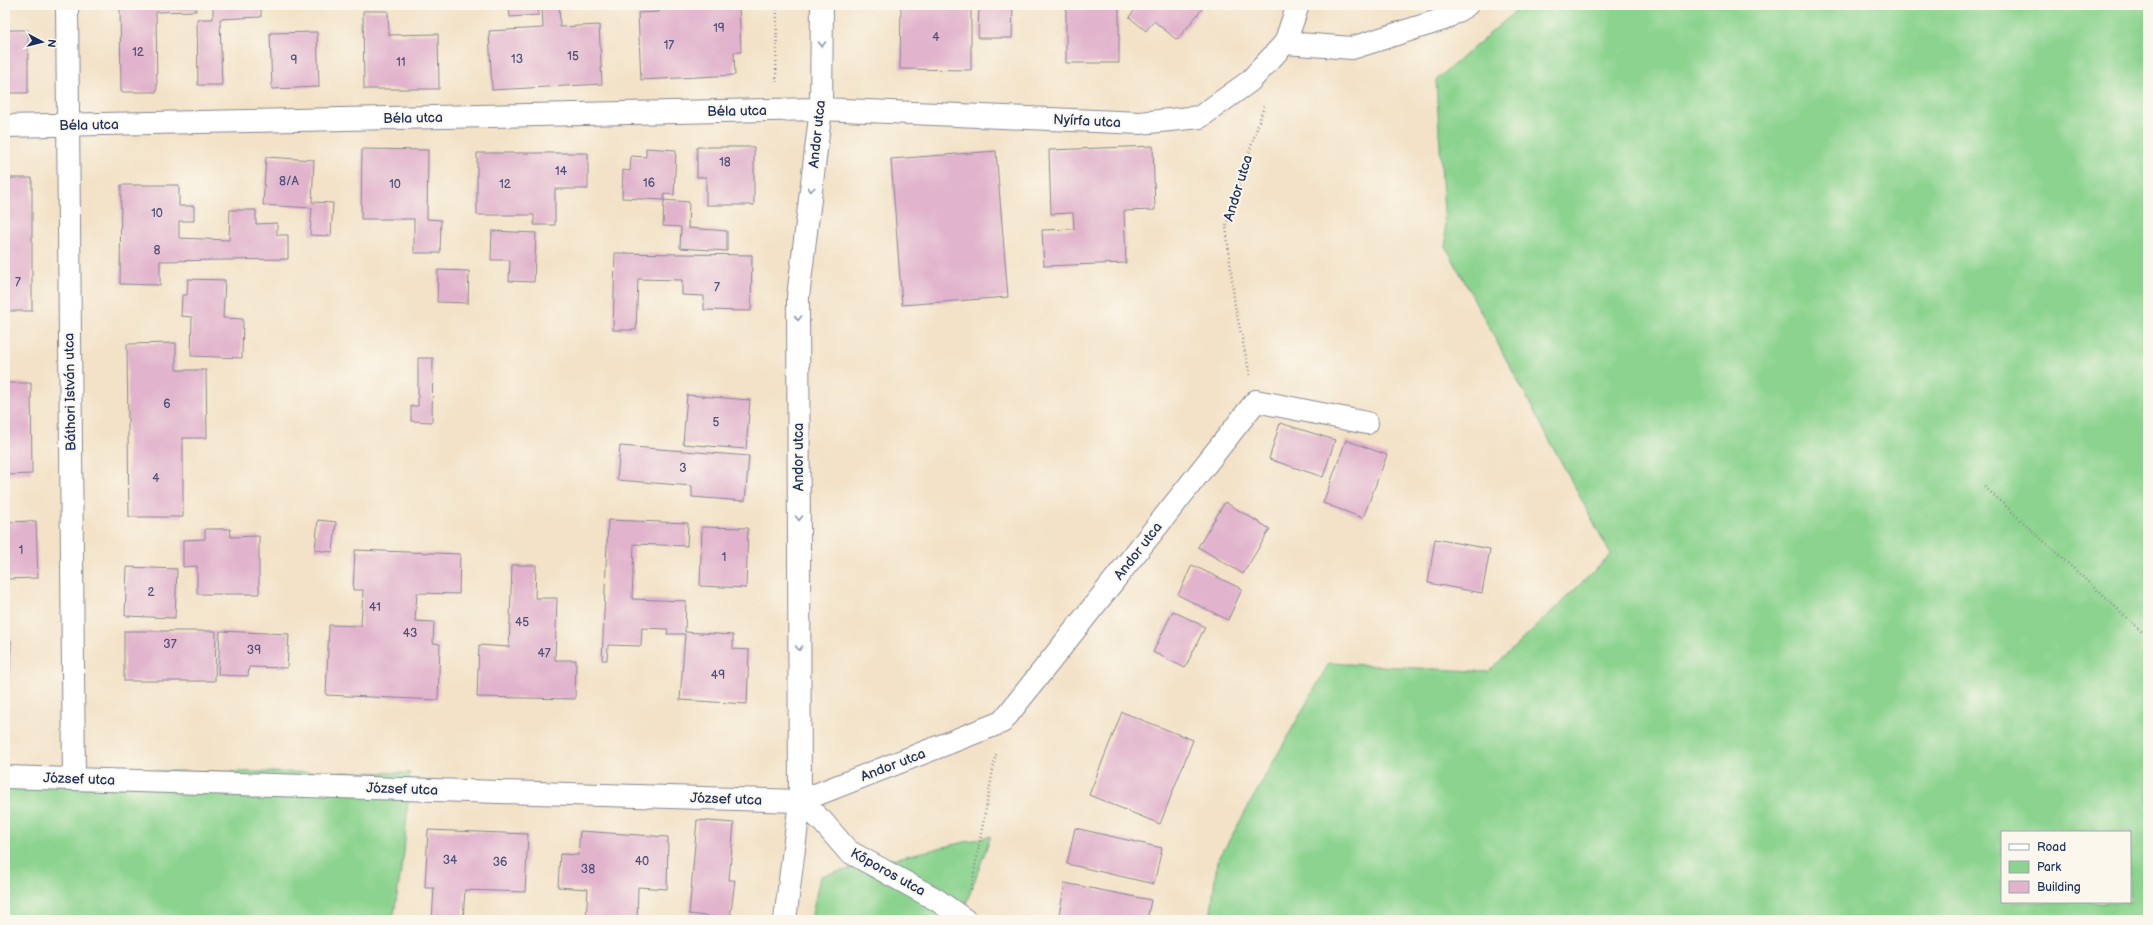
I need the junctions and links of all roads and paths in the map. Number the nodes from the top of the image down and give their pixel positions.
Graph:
1 (67, 5) edge
2 (777, 5) edge
3 (822, 5) edge
4 (1298, 5) edge
5 (1467, 5) edge
6 (1285, 42) junction
7 (1266, 101) dead end
8 (821, 109) junction
9 (776, 110) junction
10 (68, 125) junction
11 (5, 126) edge
12 (1256, 401) junction
13 (1367, 423) dead end
14 (1985, 487) dead end
15 (2148, 637) edge
16 (1002, 722) junction
17 (5, 777) edge
18 (74, 779) junction
19 (800, 801) junction
20 (785, 920) edge
21 (965, 920) edge

1 - 10 street, Báthori István utca
2 - 9 path
3 -> 8 street, Andor utca
4 - 6 street, Nyírfa utca
5 - 6 street
6 - 8 street, Nyírfa utca
7 - 12 path, Andor utca
8 - 9 street, Béla utca
8 -> 19 street, Andor utca
9 - 10 street, Béla utca
10 - 11 street, Béla utca
10 - 18 street, Báthori István utca
12 - 13 street
12 - 16 street, Andor utca
14 - 15 path
16 - 19 street, Andor utca
16 - 21 path
17 - 18 street, József utca
18 - 19 street, József utca
19 - 20 street
19 - 21 street, Kőporos utca

